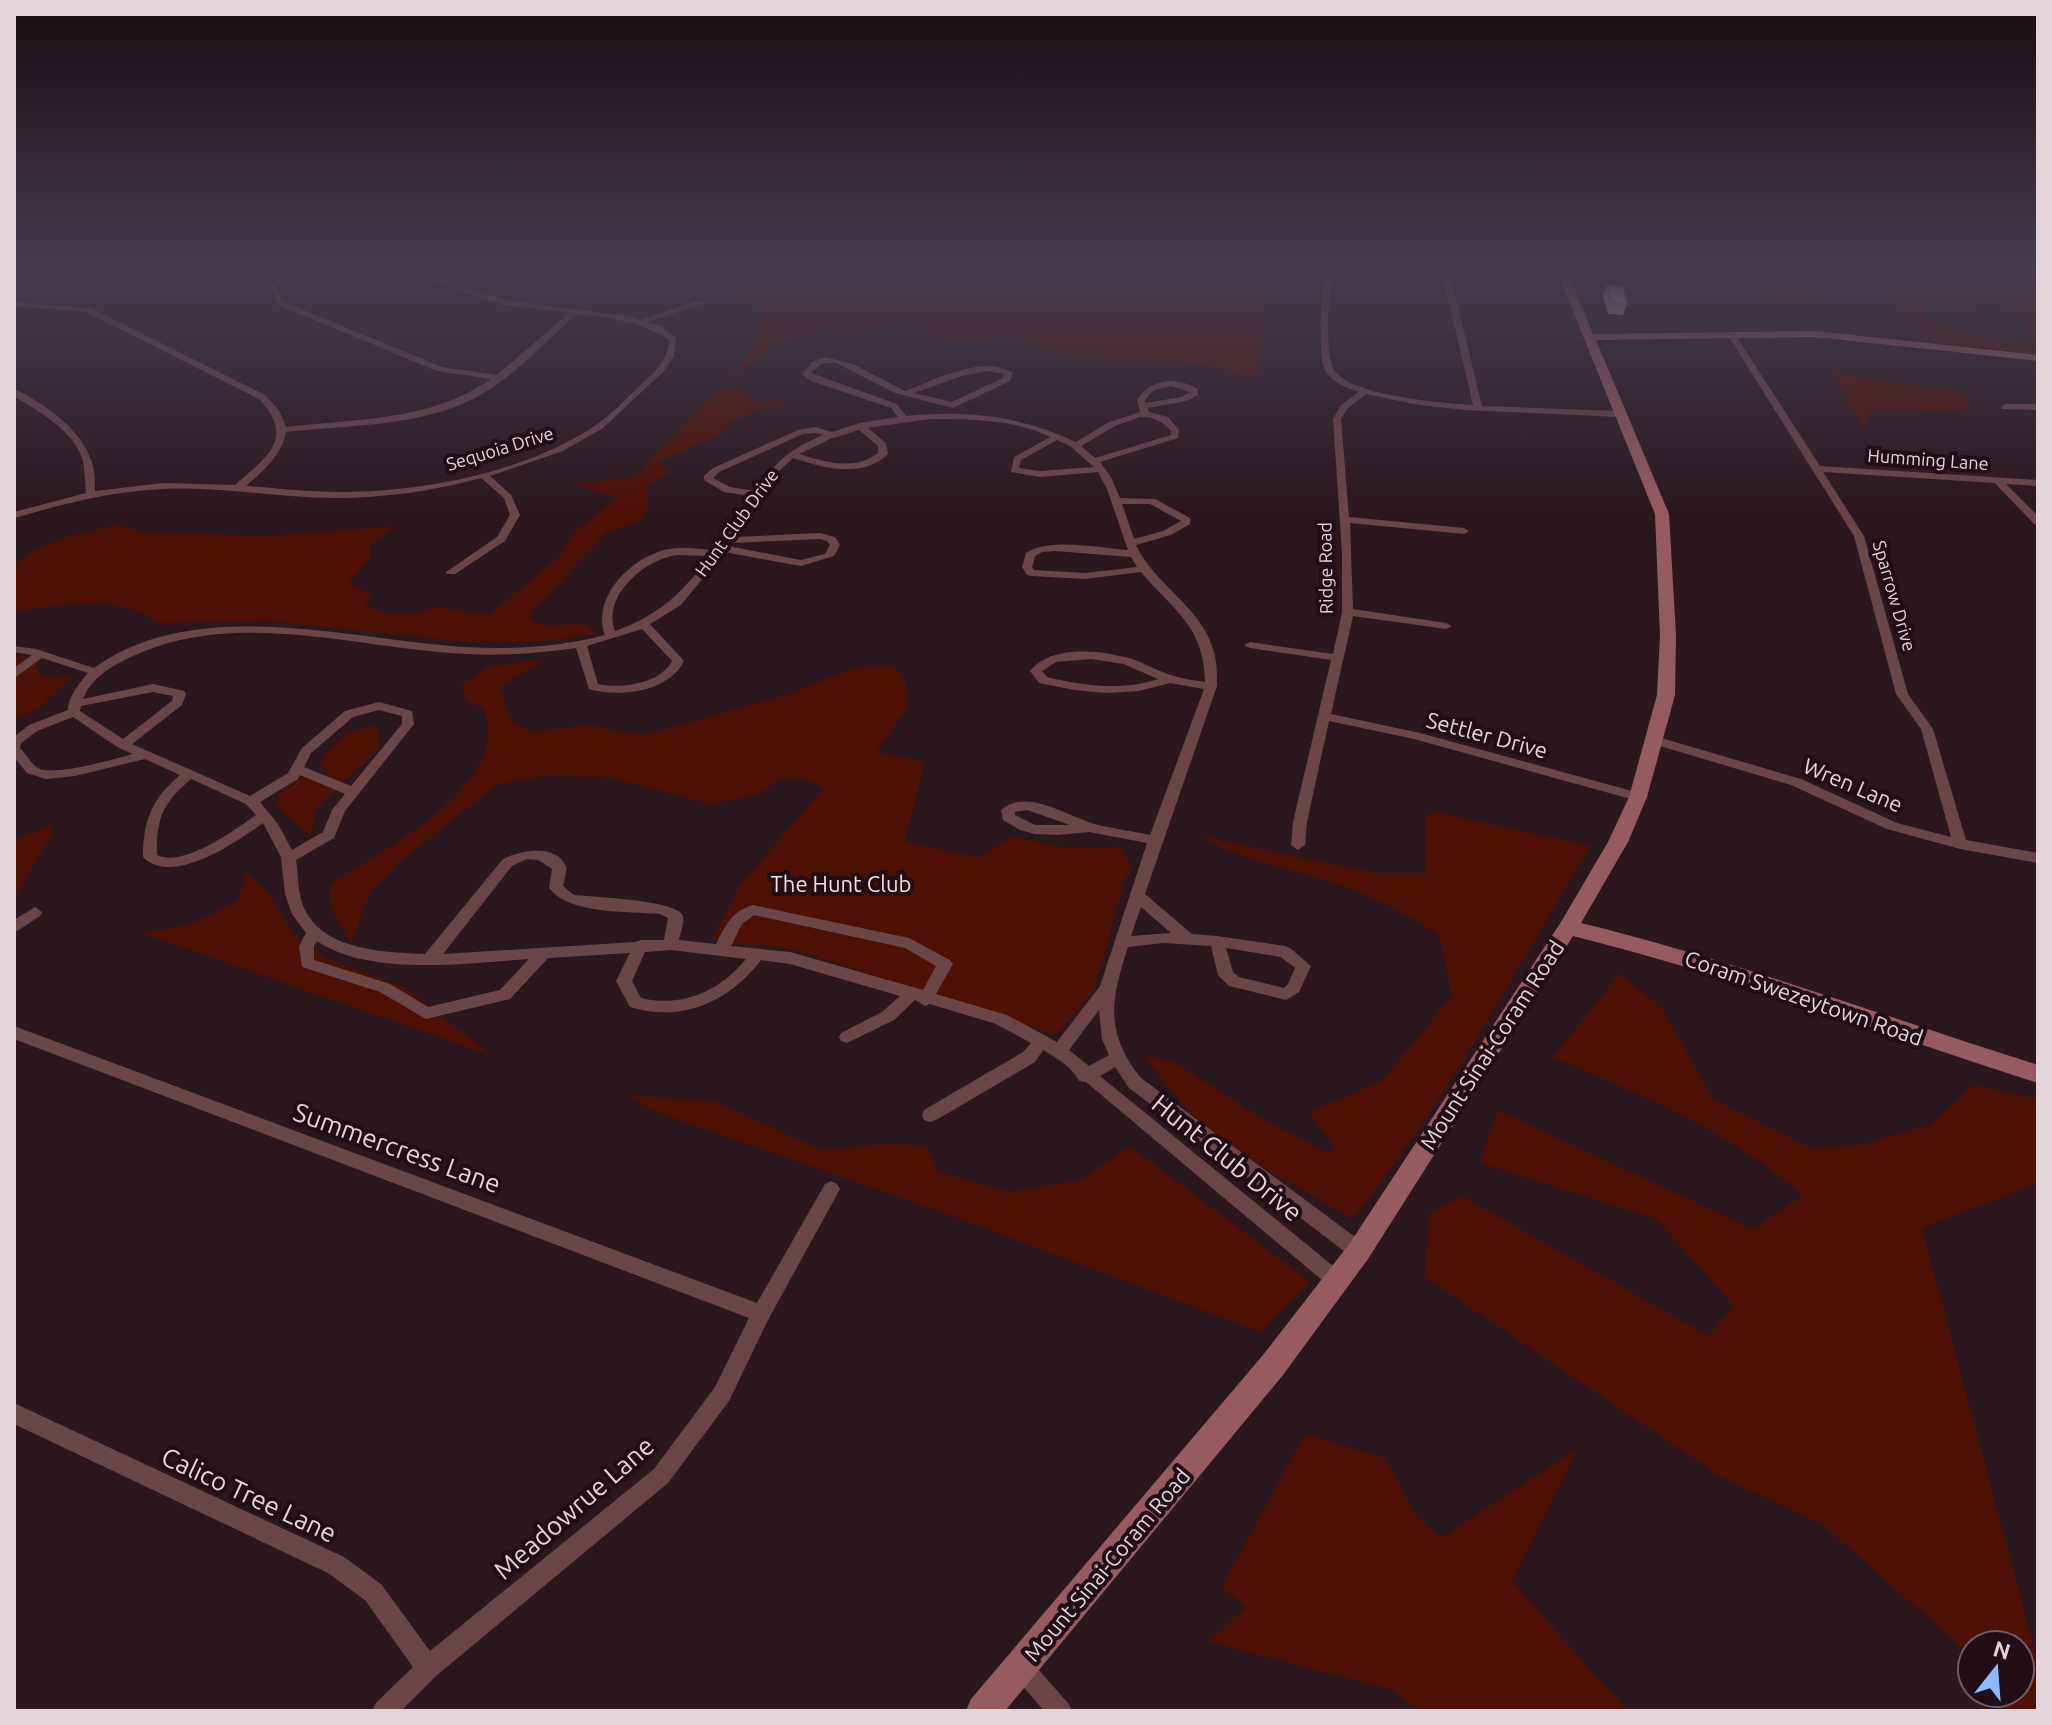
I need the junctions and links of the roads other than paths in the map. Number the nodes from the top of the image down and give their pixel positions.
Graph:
1 (169, 350) edge
2 (393, 350) edge
3 (531, 350) edge
4 (671, 350) edge
5 (1327, 350) edge
6 (1464, 350) edge
7 (1593, 350) edge
8 (1741, 350) edge
9 (1961, 350) edge
10 (2038, 358) edge
11 (862, 372) junction
12 (498, 378) junction
13 (829, 383) junction
14 (14, 392) edge
15 (906, 393) junction
16 (1363, 393) junction
17 (1478, 406) junction
18 (2005, 407) dead end
19 (2038, 407) edge
20 (1144, 410) junction
21 (953, 411) junction
22 (1620, 414) junction
23 (904, 419) junction
24 (860, 426) junction
25 (282, 430) junction
26 (832, 435) junction
27 (1056, 437) junction
28 (1075, 446) junction
29 (791, 455) junction
30 (1098, 465) junction
31 (1816, 469) junction
32 (483, 475) junction
33 (1998, 481) junction
34 (2038, 483) edge
35 (237, 488) junction
36 (759, 494) junction
37 (91, 496) junction
38 (1115, 501) junction
39 (14, 515) edge
40 (1344, 519) junction
41 (2038, 522) edge
42 (1464, 531) dead end
43 (720, 547) junction
44 (1132, 549) junction
45 (1144, 569) junction
46 (451, 572) dead end
47 (1348, 612) junction
48 (643, 623) junction
49 (1446, 626) dead end
50 (611, 636) junction
51 (581, 644) junction
52 (1250, 645) dead end
53 (14, 649) edge
54 (40, 654) junction
55 (1339, 658) junction
56 (96, 672) junction
57 (14, 674) edge
58 (1169, 679) junction
59 (1211, 686) junction
60 (74, 708) junction
61 (1325, 716) junction
62 (1654, 740) junction
63 (123, 745) junction
64 (148, 755) junction
65 (299, 770) junction
66 (189, 774) junction
67 (353, 792) junction
68 (1638, 797) junction
69 (251, 801) junction
70 (265, 815) junction
71 (1089, 827) junction
72 (1155, 840) junction
73 (1960, 844) junction
74 (1298, 845) dead end
75 (289, 858) junction
76 (2038, 858) edge
77 (1137, 896) junction
78 (35, 912) dead end
79 (1568, 927) junction
80 (14, 928) edge
81 (315, 932) junction
82 (1189, 940) junction
83 (1217, 941) junction
84 (1123, 942) junction
85 (641, 945) junction
86 (671, 945) junction
87 (721, 951) junction
88 (545, 952) junction
89 (757, 955) junction
90 (429, 960) junction
91 (1107, 988) junction
92 (918, 998) junction
93 (14, 1032) edge
94 (847, 1037) dead end
95 (1041, 1041) junction
96 (1059, 1051) junction
97 (1116, 1059) junction
98 (2038, 1074) edge
99 (1085, 1076) junction
100 (930, 1115) dead end
101 (831, 1189) dead end
102 (1359, 1251) junction
103 (1336, 1280) junction
104 (761, 1314) junction
105 (14, 1413) edge
106 (428, 1668) junction
107 (1022, 1668) junction
108 (384, 1711) edge
109 (983, 1711) edge
110 (1060, 1711) edge

1 - 25 street
2 - 12 street
3 - 12 street
4 - 32 street, Sequoia Drive
5 - 16 street
6 - 17 street
7 - 22 main road, Mount Sinai-Coram Road
8 - 31 street, Sparrow Drive
9 - 10 main road
11 - 13 street
11 - 13 street
11 - 15 street
12 - 25 street
13 - 23 street
14 - 37 street
15 - 21 street
15 - 21 street
16 - 17 street
16 - 40 street, Ridge Road
17 - 22 street
18 - 19 street
20 - 20 street
20 - 28 street
20 - 30 street
21 - 23 street, Hunt Club Drive
21 - 27 street, Hunt Club Drive
22 - 62 main road, Mount Sinai-Coram Road
23 - 24 street, Hunt Club Drive
24 - 26 street, Hunt Club Drive
24 - 29 street
25 - 35 street
26 - 29 street, Hunt Club Drive
26 - 36 street
27 - 28 street, Hunt Club Drive
27 - 30 street
28 - 30 street, Hunt Club Drive
29 - 36 street, Hunt Club Drive
30 - 38 street, Hunt Club Drive
31 - 33 street, Humming Lane
31 - 73 street, Sparrow Drive
32 - 35 street, Sequoia Drive
32 - 46 street
33 - 34 street, Humming Lane
33 - 41 street
35 - 37 street, Sequoia Drive
36 - 43 street, Hunt Club Drive
37 - 39 street, Sequoia Drive
38 - 44 street, Hunt Club Drive
38 - 44 street
40 - 42 street
40 - 47 street, Ridge Road
43 - 43 street
43 - 48 street, Hunt Club Drive
43 - 50 street
44 - 45 street, Hunt Club Drive
44 - 45 street
45 - 59 street, Hunt Club Drive
47 - 49 street
47 - 55 street, Ridge Road
48 - 50 street, Hunt Club Drive
48 - 51 street
50 - 51 street, Hunt Club Drive
51 - 56 street, Hunt Club Drive
52 - 55 street
53 - 54 street
54 - 56 street
54 - 57 street
55 - 61 street, Ridge Road
56 - 60 street, Hunt Club Drive
58 - 58 street
58 - 59 street
59 - 72 street, Hunt Club Drive
60 - 63 street
60 - 63 street
60 - 64 street
61 - 68 street, Settler Drive
61 - 74 street, Ridge Road
62 - 68 main road, Mount Sinai-Coram Road
62 - 73 street, Wren Lane
63 - 64 street
64 - 66 street
65 - 67 street
65 - 67 street
65 - 69 street
66 - 69 street
66 - 70 street
67 - 75 street
68 - 79 main road, Mount Sinai-Coram Road
69 - 70 street
70 - 75 street
71 - 71 street
71 - 72 street
72 - 77 street, Hunt Club Drive
73 - 76 street, Wren Lane
75 - 81 street
77 - 82 street
77 - 84 street, Hunt Club Drive
78 - 80 street
79 - 98 main road, Coram Swezeytown Road
79 - 102 main road, Mount Sinai-Coram Road
81 - 88 street
81 - 90 street, Hunt Club Drive
82 - 83 street
82 - 84 street
83 - 83 street
84 - 91 street, Hunt Club Drive
85 - 86 street, Hunt Club Drive
85 - 88 street, Hunt Club Drive
85 - 89 street
86 - 87 street, Hunt Club Drive
86 - 90 street
87 - 89 street, Hunt Club Drive
87 - 92 street
88 - 90 street, Hunt Club Drive
89 - 92 street, Hunt Club Drive
91 - 96 street, Hunt Club Drive
91 - 97 street, Hunt Club Drive
92 - 94 street
92 - 95 street, Hunt Club Drive
93 - 104 street, Summercress Lane
95 - 96 street, Hunt Club Drive
95 - 100 street
96 - 99 street, Hunt Club Drive
97 - 99 street
97 - 102 street, Hunt Club Drive
99 - 103 street, Hunt Club Drive
101 - 104 street, Meadowrue Lane
102 - 103 main road, Mount Sinai-Coram Road
103 - 107 main road, Mount Sinai-Coram Road
104 - 106 street, Meadowrue Lane
105 - 106 street, Calico Tree Lane
106 - 108 street, Meadowrue Lane
107 - 109 main road, Mount Sinai-Coram Road
107 - 110 street

